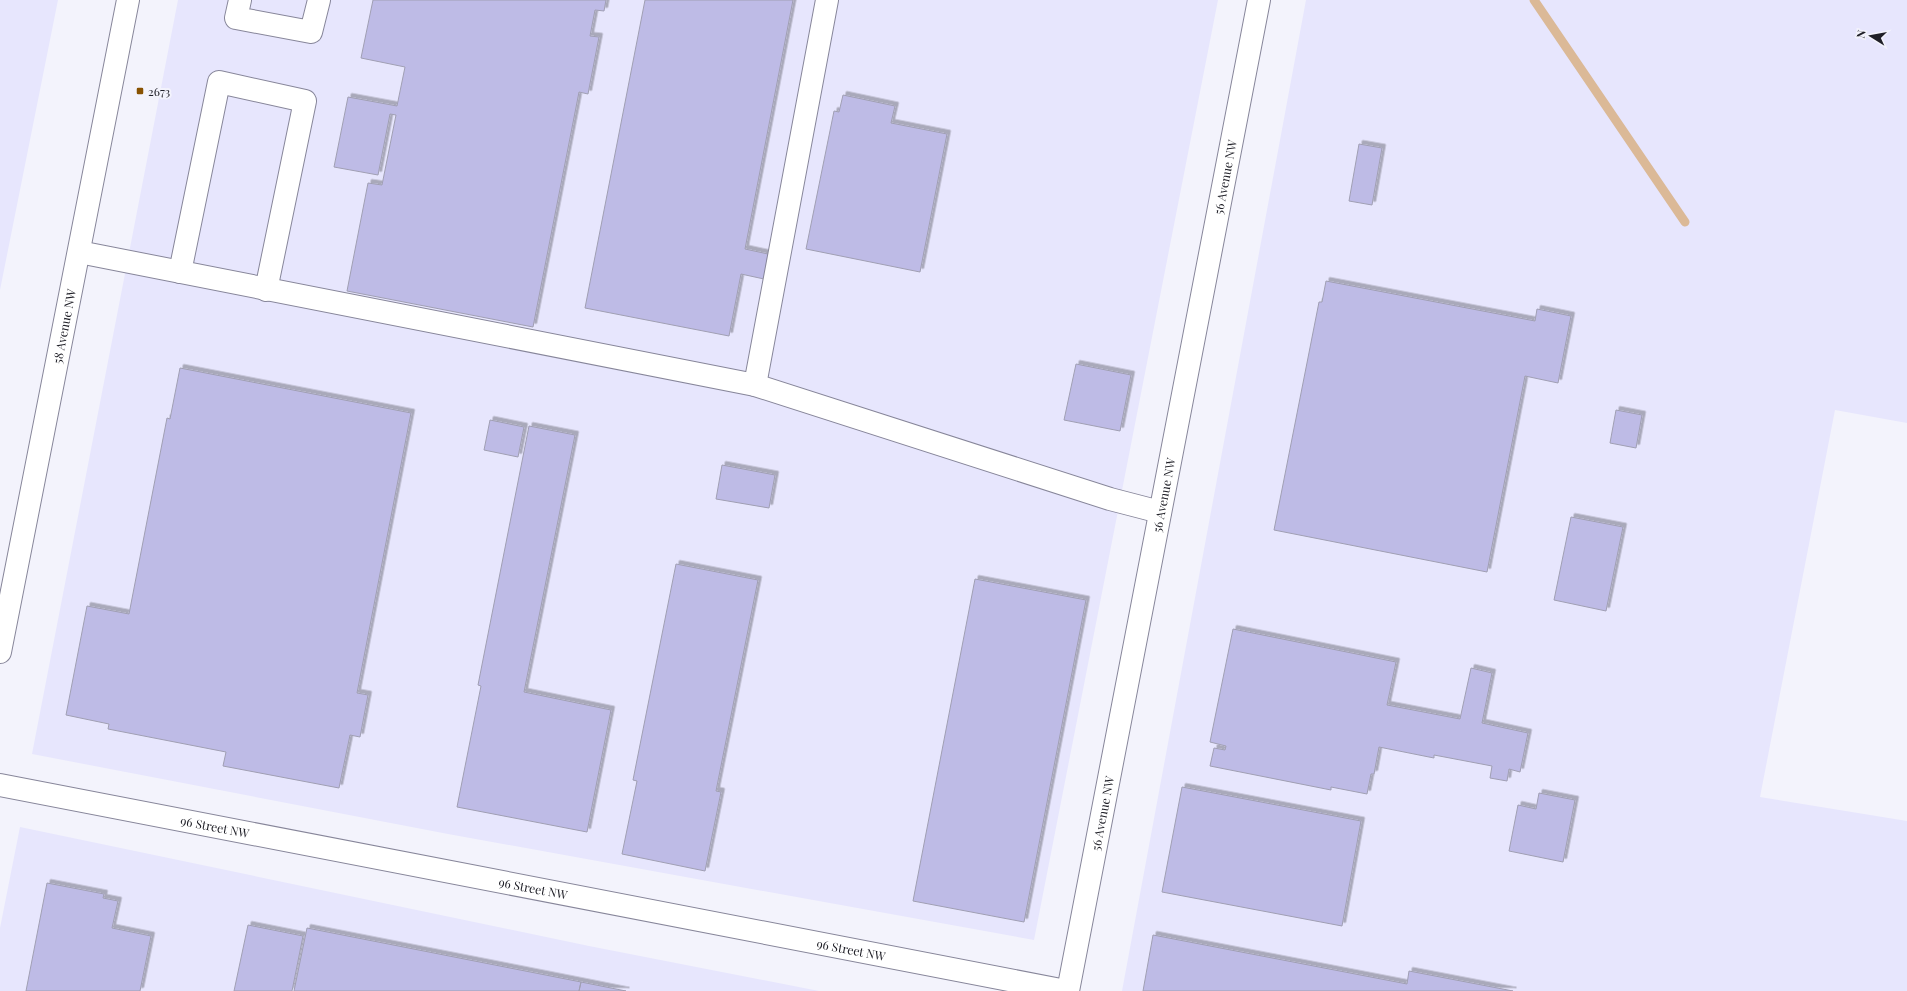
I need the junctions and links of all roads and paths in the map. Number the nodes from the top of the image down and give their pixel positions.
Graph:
1 (128, 0) edge
2 (240, 0) edge
3 (318, 0) edge
4 (827, 0) edge
5 (1260, 0) edge
6 (79, 252) junction
7 (180, 272) junction
8 (266, 290) junction
9 (755, 385) junction
10 (1160, 512) junction
11 (0, 652) edge
12 (0, 785) edge
13 (1067, 991) edge

1 - 6 street, 58 Avenue NW
2 - 3 street
4 - 9 street
5 - 10 street, 56 Avenue NW
6 - 7 street
6 - 11 street, 58 Avenue NW
7 - 8 street
7 - 8 street
8 - 9 street
9 - 10 street
10 - 13 street, 56 Avenue NW
12 - 13 street, 96 Street NW

